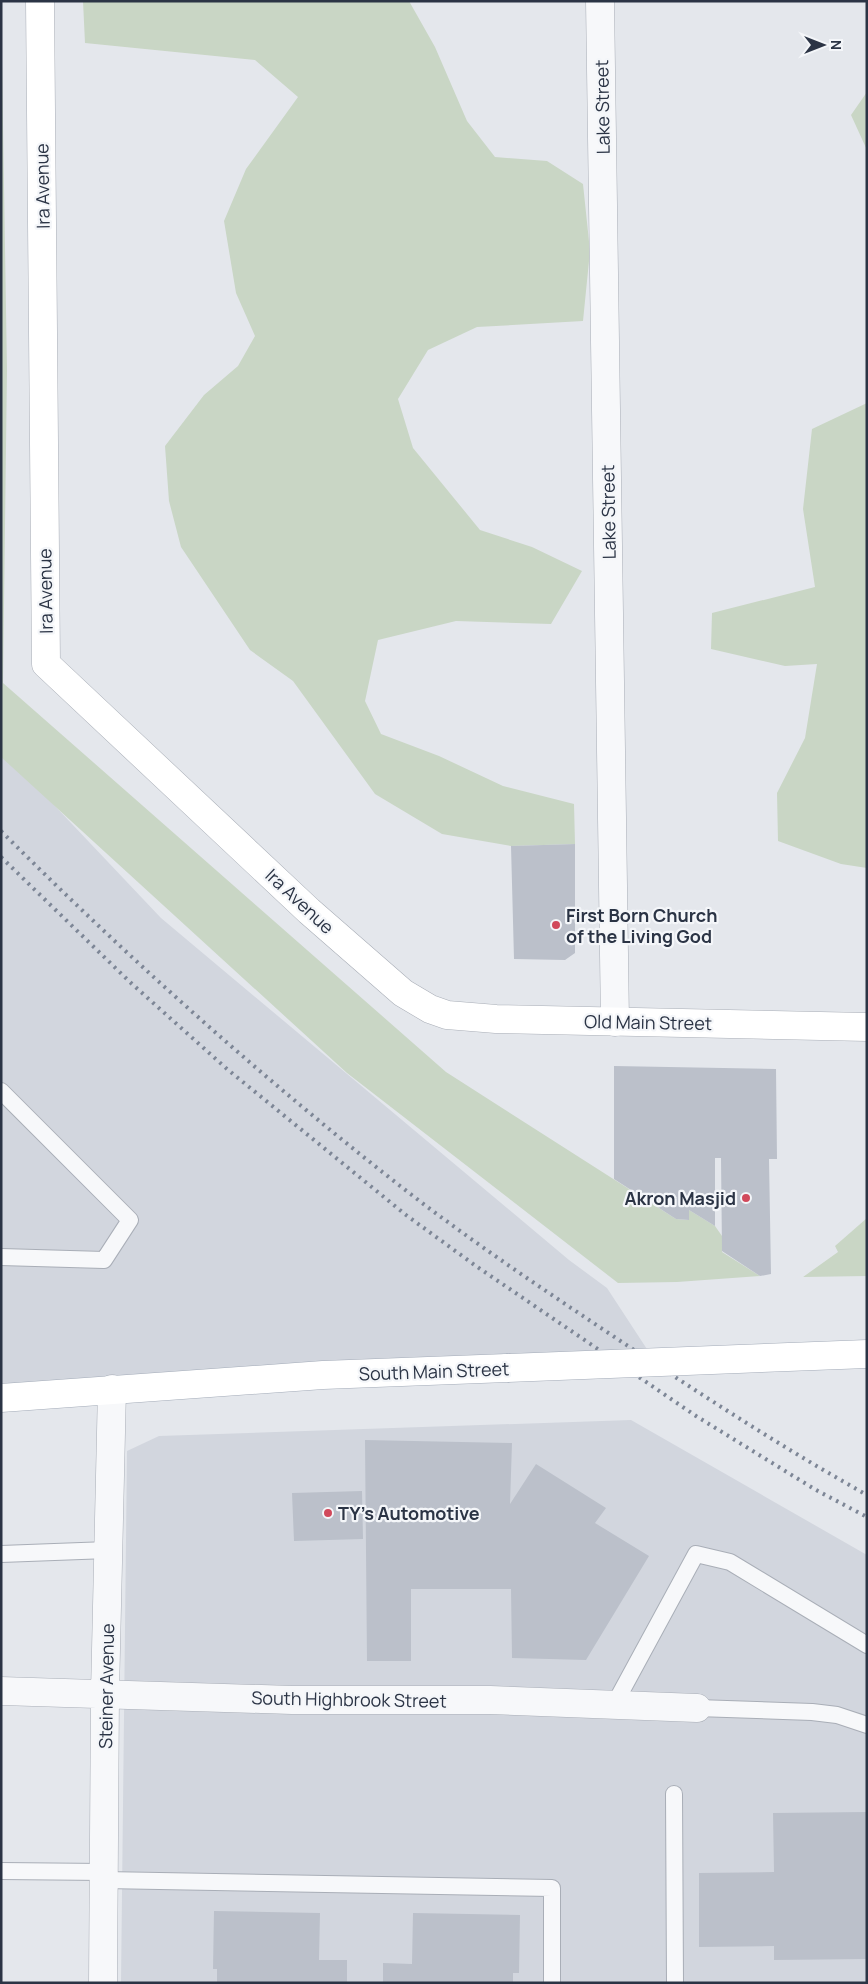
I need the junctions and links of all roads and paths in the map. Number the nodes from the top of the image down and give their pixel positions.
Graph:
1 (40, 1) edge
2 (600, 1) edge
3 (430, 1009) joint
4 (615, 1022) junction
5 (867, 1027) edge
6 (1, 1091) edge
7 (1, 1257) edge
8 (867, 1354) edge
9 (112, 1389) junction
10 (1, 1398) edge
11 (108, 1550) junction
12 (1, 1554) edge
13 (867, 1645) edge
14 (1, 1691) edge
15 (105, 1693) junction
16 (614, 1705) junction
17 (697, 1708) joint
18 (867, 1725) edge
19 (674, 1794) dead end
20 (1, 1871) edge
21 (104, 1876) junction
22 (104, 1983) edge
23 (552, 1983) edge
24 (675, 1983) edge

1 - 3 main road, Ira Avenue
2 - 4 street, Lake Street
3 - 4 main road, Old Main Street
4 - 5 main road, Old Main Street
6 - 7 lane
8 - 9 main road, South Main Street, bridge
9 - 10 main road, South Main Street
9 - 11 street, Steiner Avenue
11 - 12 lane
11 - 15 street, Steiner Avenue
13 - 16 lane
14 - 15 street, South Highbrook Street
15 - 16 street, South Highbrook Street
15 - 21 street, Steiner Avenue
16 - 17 street, South Highbrook Street
17 - 18 lane
19 - 24 lane
20 - 21 lane
21 - 22 street, Steiner Avenue
21 - 23 lane

